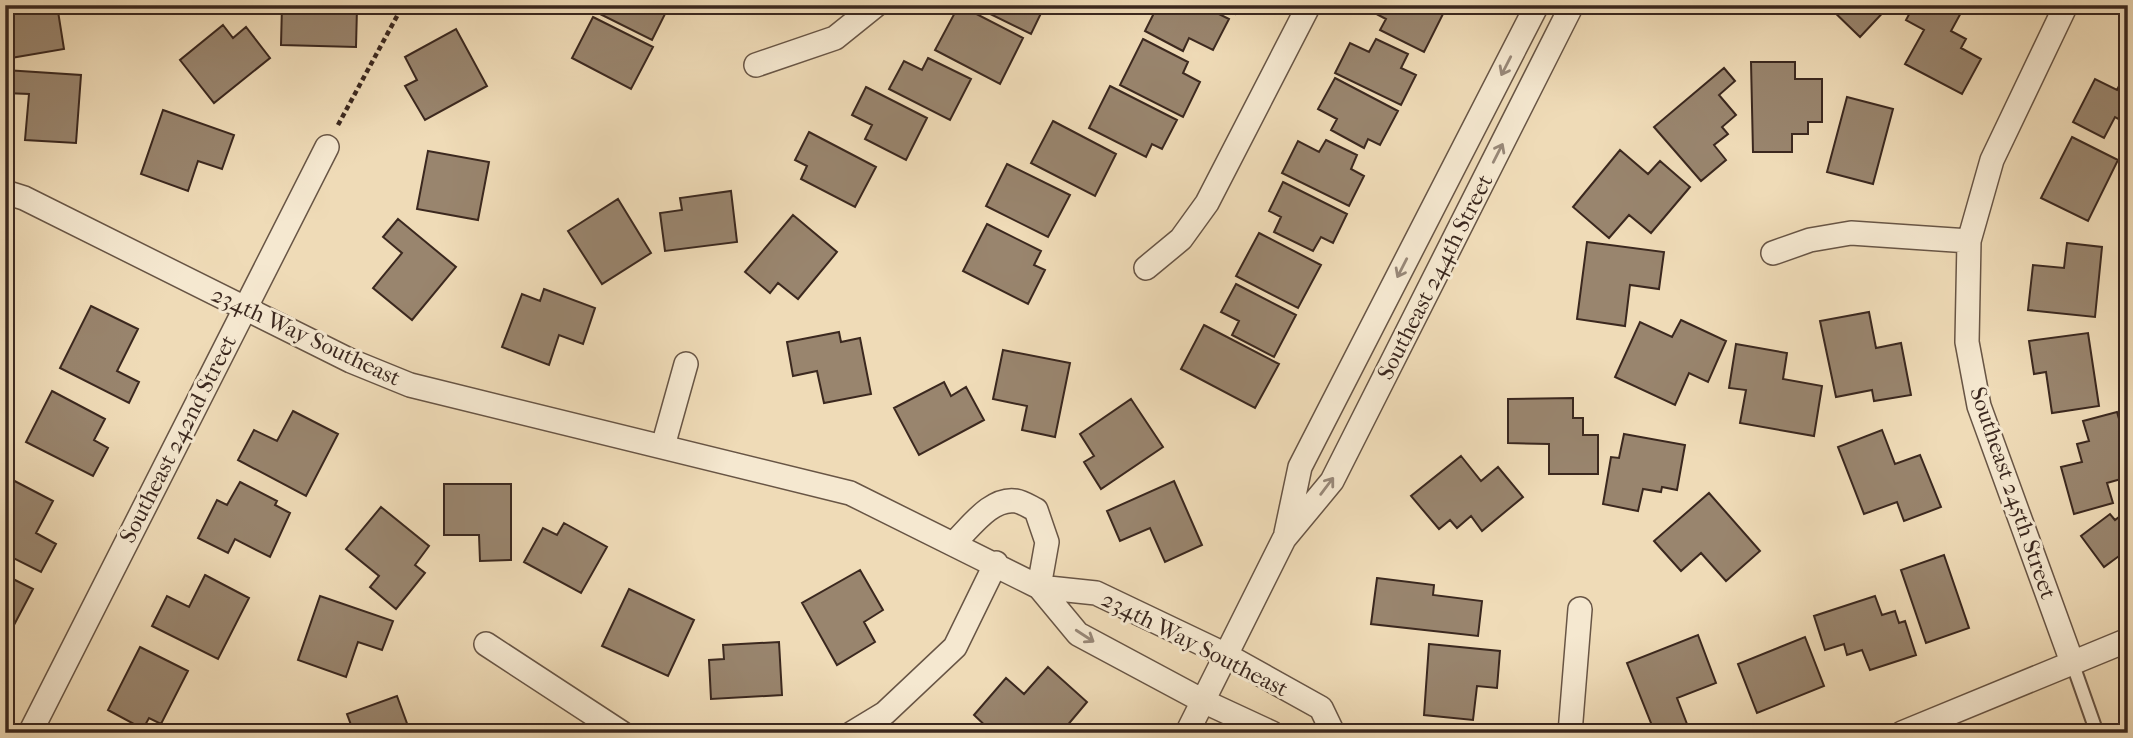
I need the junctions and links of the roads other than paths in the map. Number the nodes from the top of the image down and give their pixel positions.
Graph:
1 (876, 5) edge
2 (1309, 5) edge
3 (1537, 5) edge
4 (1572, 5) edge
5 (2066, 5) edge
6 (756, 65) dead end
7 (327, 147) road end
8 (5, 192) edge
9 (1969, 241) junction
10 (1773, 253) dead end
11 (1146, 268) dead end
12 (244, 309) junction
13 (686, 364) dead end
14 (663, 446) junction
15 (1284, 539) junction
16 (954, 543) junction
17 (996, 563) junction
18 (1039, 587) junction
19 (1580, 609) dead end
20 (2128, 640) edge
21 (486, 644) dead end
22 (1226, 655) junction
23 (2072, 662) junction
24 (1203, 701) junction
25 (30, 733) edge
26 (622, 733) edge
27 (852, 733) edge
28 (1187, 733) edge
29 (1272, 733) edge
30 (1333, 733) edge
31 (1570, 733) edge
32 (1902, 733) edge
33 (2097, 733) edge

1 - 6 street
2 - 11 street
3 -> 15 street, Southeast 244th Street
15 -> 4 street, Southeast 244th Street
5 - 9 street, Southeast 245th Street
7 - 12 street, Southeast 242nd Street
8 - 12 street, 234th Way Southeast
9 - 10 street
9 - 23 street, Southeast 245th Street
12 - 14 street, 234th Way Southeast
12 - 25 street, Southeast 242nd Street
13 - 14 street
14 - 16 street, 234th Way Southeast
15 - 22 street, Southeast 244th Street
16 - 17 street, 234th Way Southeast
16 - 18 street
17 - 18 street, 234th Way Southeast
17 - 27 street
18 - 22 street, 234th Way Southeast
18 -> 24 street, 234th Way Southeast
19 - 31 street
20 - 23 street
21 - 26 street
22 - 24 street, Southeast 244th Street
22 - 30 street, 234th Way Southeast
23 - 32 street
23 - 33 lane
24 - 28 street, Southeast 244th Street
24 - 29 street, 234th Way Southeast

